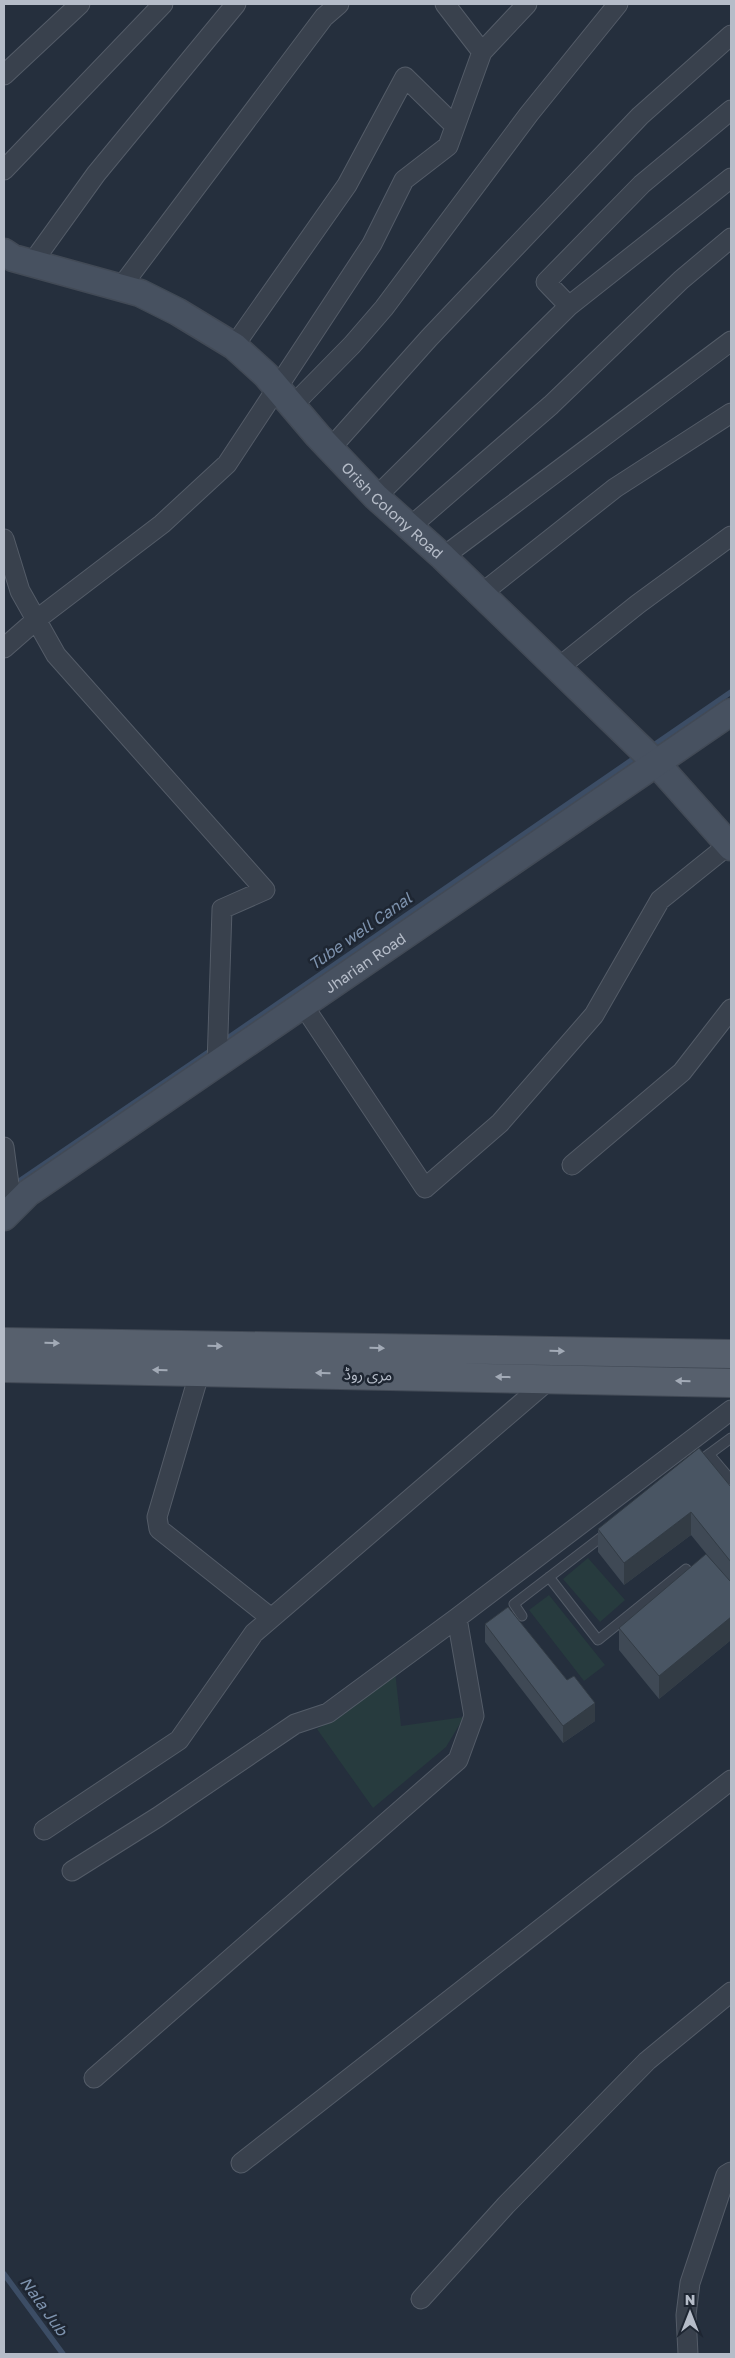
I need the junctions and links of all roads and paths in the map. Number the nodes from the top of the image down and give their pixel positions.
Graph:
1 (80, 4) edge
2 (163, 4) edge
3 (236, 4) edge
4 (339, 4) edge
5 (445, 4) edge
6 (527, 4) edge
7 (618, 4) edge
8 (731, 35) edge
9 (482, 52) junction
10 (4, 75) edge
11 (731, 110) edge
12 (455, 126) junction
13 (4, 170) edge
14 (731, 178) edge
15 (731, 238) edge
16 (4, 252) edge
17 (32, 263) junction
18 (121, 287) junction
19 (569, 306) junction
20 (731, 341) edge
21 (234, 346) junction
22 (285, 397) junction
23 (731, 412) edge
24 (330, 449) junction
25 (376, 497) junction
26 (410, 527) junction
27 (731, 536) edge
28 (4, 539) edge
29 (443, 557) junction
30 (482, 594) junction
31 (36, 620) junction
32 (4, 648) edge
33 (558, 668) junction
34 (731, 712) edge
35 (657, 764) junction
36 (731, 845) edge
37 (304, 1005) junction
38 (731, 1010) edge
39 (216, 1064) junction
40 (4, 1147) edge
41 (572, 1165) dead end
42 (8, 1212) edge
43 (4, 1342) edge
44 (731, 1354) edge
45 (294, 1360) junction
46 (4, 1368) edge
47 (200, 1371) junction
48 (551, 1378) junction
49 (731, 1383) edge
50 (731, 1410) edge
51 (731, 1438) edge
52 (708, 1454) junction
53 (686, 1472) edge
54 (731, 1480) edge
55 (617, 1524) edge
56 (686, 1569) edge
57 (549, 1577) junction
58 (522, 1616) dead end
59 (271, 1618) junction
60 (457, 1618) junction
61 (731, 1780) edge
62 (44, 1830) dead end
63 (72, 1870) dead end
64 (731, 1992) edge
65 (94, 2078) dead end
66 (241, 2163) dead end
67 (731, 2172) edge
68 (420, 2299) dead end
69 (688, 2354) edge

1 - 10 street
2 - 13 street
3 - 17 street
4 - 18 street
5 - 9 street
6 - 9 street
7 - 22 street
8 - 24 street
9 - 12 street
11 - 19 street
12 - 21 street
12 - 22 street
14 - 19 street
15 - 26 street
16 - 17 street, Orish Colony Road
17 - 18 street, Orish Colony Road
18 - 21 street, Orish Colony Road
19 - 25 street
20 - 29 street
21 - 22 street, Orish Colony Road
22 - 24 street, Orish Colony Road
22 - 31 street
23 - 30 street
24 - 25 street, Orish Colony Road
25 - 26 street, Orish Colony Road
26 - 29 street, Orish Colony Road
27 - 33 street
28 - 31 street
29 - 30 street, Orish Colony Road
30 - 33 street, Orish Colony Road
31 - 32 street
31 - 39 street
33 - 35 street, Orish Colony Road
34 - 35 street, Jharian Road
35 - 36 street, Orish Colony Road
35 - 37 street, Jharian Road
36 - 37 street
37 - 39 street, Jharian Road
38 - 41 street
39 - 42 street, Jharian Road
40 - 42 street
43 -> 45 main road, مری روڈ
45 -> 44 main road, مری روڈ
45 - 47 main road, مری روڈ
48 -> 45 main road, مری روڈ
47 -> 46 main road, مری روڈ
47 - 59 street
49 -> 48 main road, مری روڈ
48 - 59 street
50 - 60 street
51 - 52 lane
52 - 53 lane
52 - 54 lane
55 - 57 lane
56 - 57 lane
57 - 58 lane
59 - 62 street
60 - 63 street
60 - 65 street
61 - 66 street
64 - 68 street
67 - 69 street

